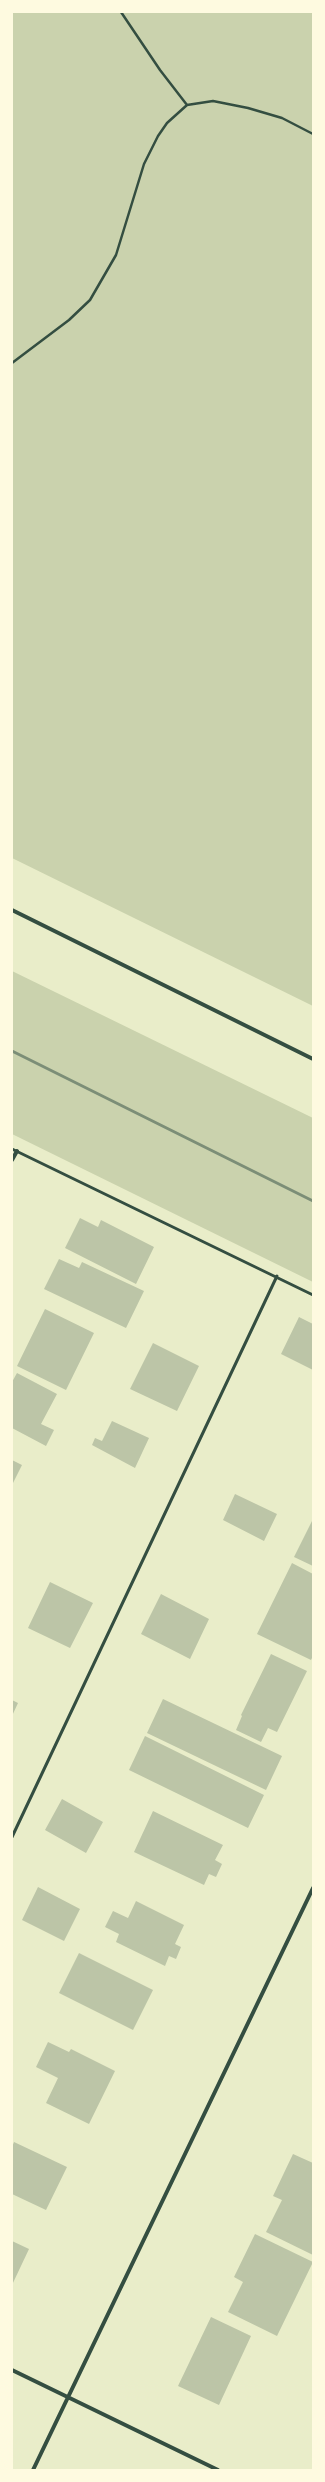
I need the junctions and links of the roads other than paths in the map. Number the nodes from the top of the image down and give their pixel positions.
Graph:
1 (12, 910) edge
2 (313, 1060) edge
3 (14, 1150) edge
4 (12, 1160) edge
5 (277, 1276) junction
6 (313, 1294) edge
7 (12, 1837) edge
8 (313, 1888) edge
9 (12, 2370) edge
10 (68, 2397) junction
11 (33, 2470) edge
12 (218, 2470) edge

1 - 2 street
3 - 4 street
3 - 5 lane
5 - 6 lane
5 - 7 lane
8 - 10 street
9 - 10 street
10 - 11 street
10 - 12 street

